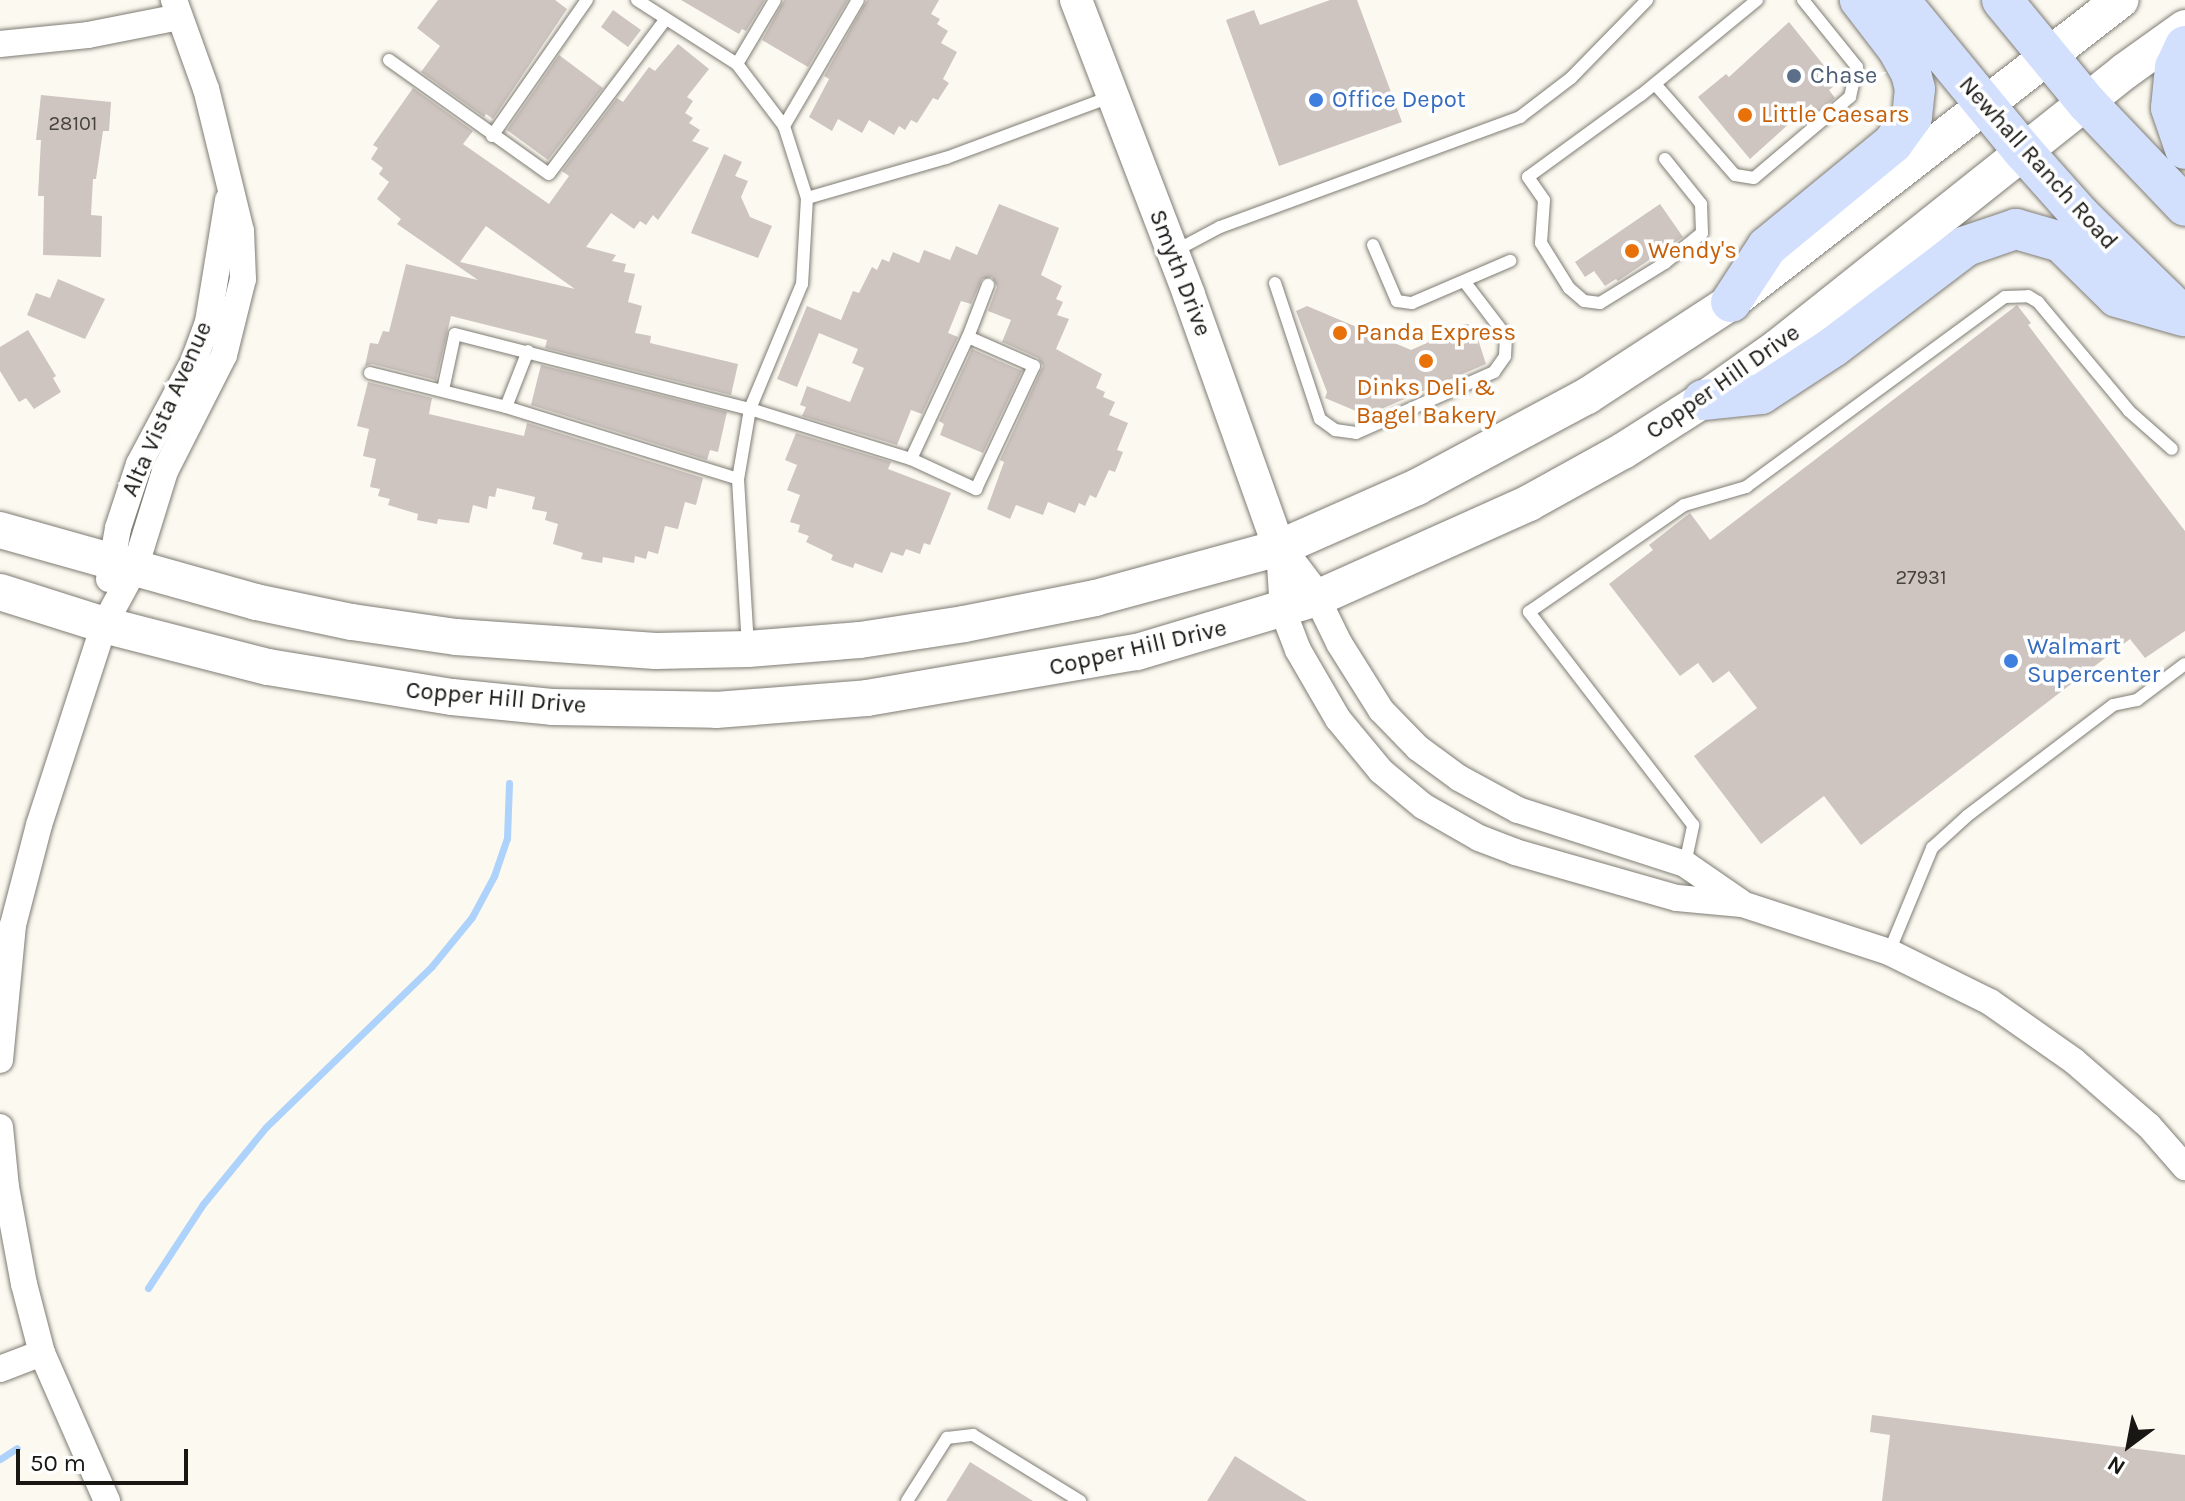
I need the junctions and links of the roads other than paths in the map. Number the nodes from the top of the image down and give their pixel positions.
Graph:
1 (587, 0) edge
2 (637, 0) edge
3 (775, 0) edge
4 (858, 0) edge
5 (1076, 0) edge
6 (1647, 0) edge
7 (1757, 0) edge
8 (1803, 0) edge
9 (1860, 0) edge
10 (1899, 0) edge
11 (2002, 0) edge
12 (2121, 0) edge
13 (176, 9) edge
14 (665, 20) junction
15 (2185, 28) edge
16 (0, 44) edge
17 (2185, 46) edge
18 (2049, 59) junction
19 (389, 60) dead end
20 (737, 64) junction
21 (1655, 84) junction
22 (1113, 96) junction
23 (2087, 103) junction
24 (1986, 106) junction
25 (784, 126) junction
26 (492, 136) junction
27 (2185, 149) edge
28 (2024, 152) junction
29 (1665, 159) dead end
30 (807, 198) junction
31 (2185, 206) edge
32 (1373, 245) dead end
33 (1172, 252) junction
34 (1510, 261) dead end
35 (1464, 281) junction
36 (1275, 283) dead end
37 (988, 285) dead end
38 (1731, 302) junction
39 (2184, 317) edge
40 (968, 337) junction
41 (528, 351) junction
42 (370, 373) dead end
43 (443, 390) junction
44 (1703, 400) junction
45 (506, 407) junction
46 (750, 409) junction
47 (2172, 449) dead end
48 (911, 459) junction
49 (738, 479) junction
50 (0, 530) edge
51 (1279, 548) junction
52 (123, 565) junction
53 (0, 592) edge
54 (1317, 598) junction
55 (1283, 611) junction
56 (104, 625) junction
57 (748, 649) junction
58 (2185, 664) edge
59 (1685, 864) junction
60 (1742, 904) junction
61 (1889, 952) junction
62 (0, 1060) edge
63 (0, 1127) edge
64 (2185, 1167) edge
65 (42, 1353) junction
66 (0, 1369) edge
67 (107, 1501) edge
68 (907, 1501) edge
69 (1080, 1501) edge

1 - 26 lane
2 - 14 lane
3 - 20 lane
4 - 25 lane
5 - 22 street, Smyth Drive
6 - 33 lane
7 - 21 lane
8 - 21 lane
9 - 38 main road
10 - 24 main road, Newhall Ranch Road
11 - 18 main road
12 - 18 main road
13 - 16 street
13 - 52 street, Alta Vista Avenue
14 - 20 lane
14 - 26 lane
15 - 23 main road, Copper Hill Drive
17 - 27 main road
18 - 23 main road
18 - 24 main road
19 - 26 lane
20 - 25 lane
21 - 29 lane
22 - 30 lane
22 - 33 street, Smyth Drive
23 - 28 main road, Copper Hill Drive
23 - 31 main road
24 - 28 main road, Newhall Ranch Road
24 - 38 main road
25 - 30 lane
28 - 39 main road, Newhall Ranch Road
28 - 44 main road, Copper Hill Drive
30 - 46 lane
32 - 35 lane
33 - 51 street, Smyth Drive
34 - 35 lane
35 - 36 lane
37 - 40 lane
38 - 51 main road
39 - 44 main road
40 - 48 lane
40 - 48 lane
41 - 43 lane
41 - 45 lane
41 - 46 lane
42 - 43 lane
43 - 45 lane
44 - 54 main road, Copper Hill Drive
45 - 49 lane
46 - 48 lane
46 - 49 lane
47 - 59 lane
49 - 57 lane
50 - 52 main road
51 - 54 street, Smyth Drive
51 - 55 street
51 - 57 main road
52 - 56 street, Alta Vista Avenue
52 - 57 main road
53 - 56 main road, Copper Hill Drive
54 - 55 main road, Copper Hill Drive
54 - 59 street
55 - 56 main road, Copper Hill Drive
55 - 60 street
56 - 62 street, Alta Vista Avenue
58 - 61 lane
59 - 60 street
60 - 61 street
61 - 64 street
63 - 65 street
65 - 66 street
65 - 67 street
68 - 69 lane

